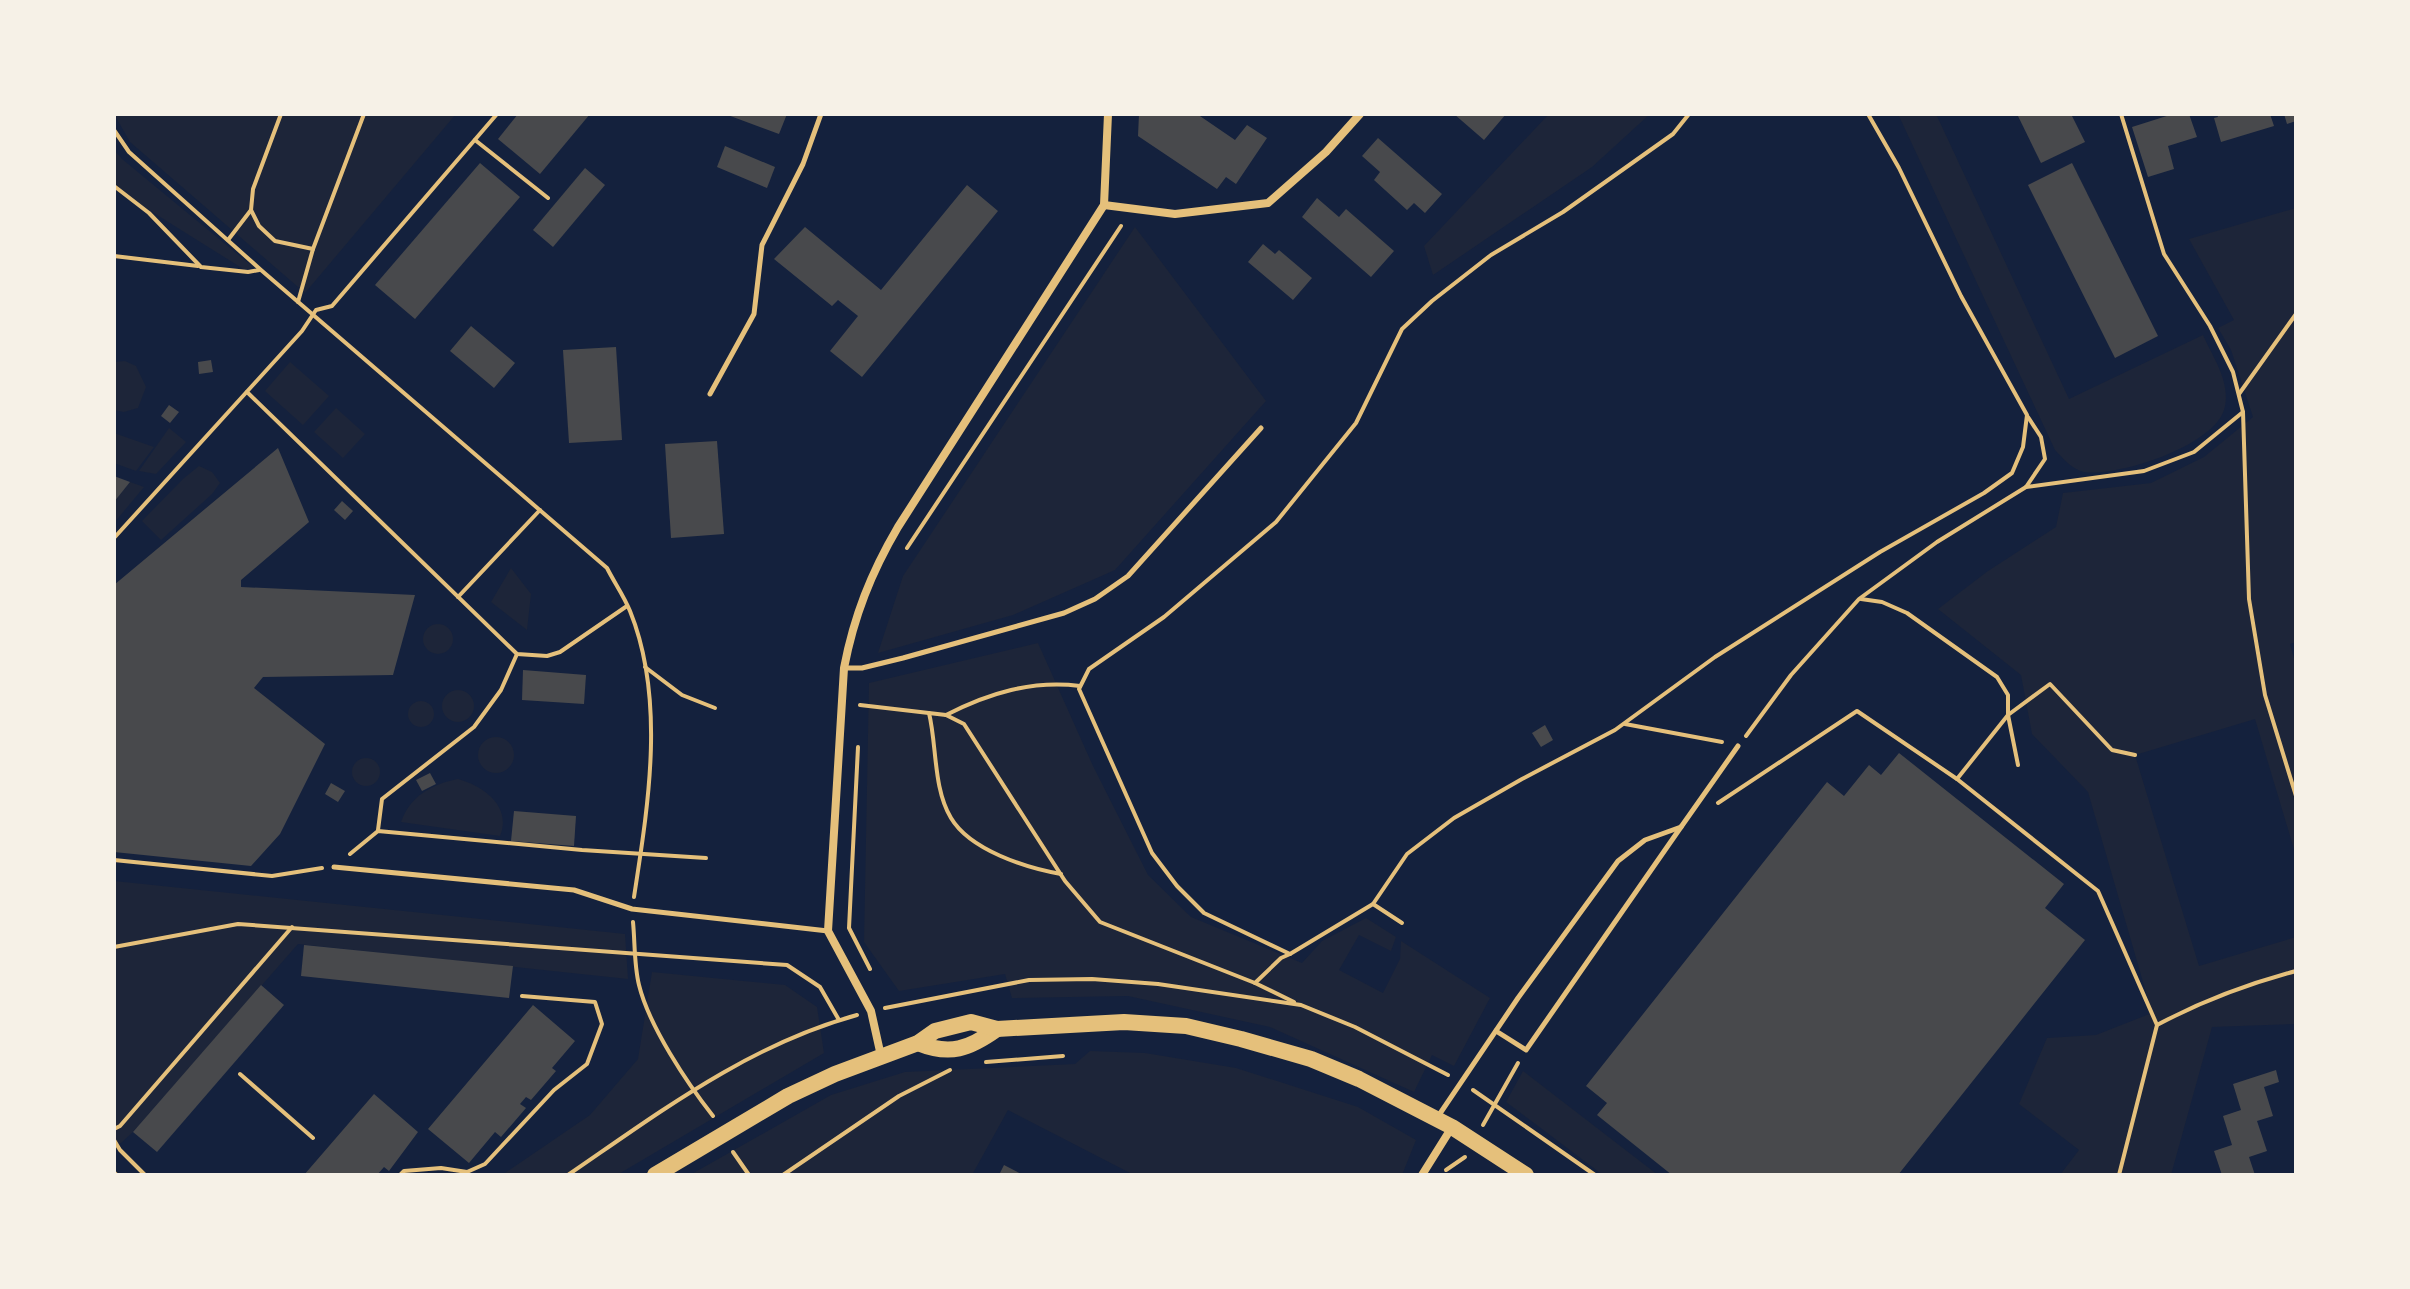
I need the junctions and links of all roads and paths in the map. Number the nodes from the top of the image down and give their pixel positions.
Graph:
1 (281, 114) edge
2 (364, 114) edge
3 (497, 114) edge
4 (821, 114) edge
5 (1108, 114) edge
6 (1360, 114) edge
7 (1689, 114) edge
8 (1868, 114) edge
9 (2121, 114) edge
10 (114, 130) edge
11 (475, 140) junction
12 (114, 186) edge
13 (548, 198) dead end
14 (1104, 205) junction
15 (251, 210) junction
16 (1121, 226) dead end
17 (228, 240) junction
18 (313, 249) junction
19 (114, 256) edge
20 (201, 267) junction
21 (261, 270) junction
22 (298, 302) junction
23 (312, 314) junction
24 (2296, 314) edge
25 (246, 392) junction
26 (710, 394) dead end
27 (2239, 394) junction
28 (2243, 412) junction
29 (2027, 415) junction
30 (1261, 428) dead end
31 (2026, 487) junction
32 (540, 510) junction
33 (114, 538) edge
34 (903, 554) dead end
35 (458, 597) junction
36 (1859, 599) junction
37 (627, 606) junction
38 (517, 654) junction
39 (644, 665) junction
40 (844, 668) junction
41 (862, 668) junction
42 (1080, 686) junction
43 (715, 708) dead end
44 (929, 713) junction
45 (946, 715) junction
46 (2008, 715) junction
47 (651, 716) dead end
48 (1624, 724) junction
49 (858, 737) dead end
50 (1738, 746) junction
51 (2135, 755) dead end
52 (2018, 765) dead end
53 (1957, 779) junction
54 (2296, 796) edge
55 (1681, 827) junction
56 (378, 831) junction
57 (706, 858) dead end
58 (114, 860) edge
59 (334, 867) junction
60 (1061, 874) junction
61 (1373, 904) junction
62 (1402, 923) dead end
63 (292, 927) junction
64 (828, 931) junction
65 (114, 947) edge
66 (1290, 954) junction
67 (2296, 971) edge
68 (875, 981) dead end
69 (1255, 983) junction
70 (945, 995) junction
71 (522, 996) dead end
72 (1301, 1005) junction
73 (871, 1011) junction
74 (839, 1020) junction
75 (2157, 1025) junction
76 (952, 1026) junction
77 (997, 1029) junction
78 (1496, 1031) junction
79 (918, 1043) junction
80 (956, 1048) junction
81 (1526, 1050) junction
82 (881, 1056) junction
83 (1063, 1056) dead end
84 (981, 1062) dead end
85 (240, 1074) dead end
86 (1460, 1082) junction
87 (1496, 1104) junction
88 (1444, 1123) junction
89 (114, 1129) edge
90 (313, 1138) dead end
91 (114, 1140) edge
92 (733, 1152) dead end
93 (145, 1175) edge
94 (400, 1175) edge
95 (568, 1175) edge
96 (655, 1175) edge
97 (749, 1175) edge
98 (783, 1175) edge
99 (1422, 1175) edge
100 (1526, 1175) edge
101 (1595, 1175) edge
102 (2119, 1175) edge

1 - 15 path
2 - 18 path
3 - 11 path
4 - 26 lane
5 - 14 street
6 - 14 street
7 - 42 path
8 - 29 path
9 - 27 path
10 - 17 path
11 - 13 path
11 - 23 path
12 - 20 path
14 - 40 street
15 - 17 path
15 - 18 path
16 - 34 path
17 - 21 path
18 - 22 path
19 - 20 path
20 - 21 path
21 - 22 path
22 - 23 path
23 - 25 path
23 - 32 path
24 - 27 path
25 - 33 path
25 - 35 path
27 - 28 path
28 - 31 path
28 - 54 path
29 - 31 path
29 - 48 path
30 - 41 lane
31 - 36 path
32 - 35 path
32 - 37 path
35 - 38 path
36 - 46 path
36 - 50 path
37 - 38 path
37 - 39 path
38 - 56 path
39 - 43 path
39 - 47 path
40 - 41 lane
40 - 64 street
41 - 44 path
42 - 45 path
42 - 66 path
44 - 45 path
44 - 60 path
45 - 60 path
46 - 51 path
46 - 52 path
46 - 53 path
48 - 50 path
48 - 61 path
49 - 68 path
50 - 55 lane
53 - 55 path
53 - 75 path
55 - 78 lane
55 - 81 lane
56 - 57 path
56 - 59 path
58 - 59 path
59 - 64 lane
60 - 69 path
61 - 62 path
61 - 66 path
63 - 65 path
63 - 74 path
63 - 89 path
64 - 73 street
66 - 69 path
67 - 75 path
69 - 72 path
70 - 72 path
70 - 73 path
70 - 76 path
71 - 94 path
72 - 86 path
73 - 74 path
73 - 82 street
74 - 95 path
75 - 102 path
76 - 77 main road
76 - 79 main road
77 - 80 main road
77 - 88 main road
78 - 81 lane
78 - 86 lane
79 - 80 main road
79 - 82 main road
80 - 98 path
81 - 87 path
82 - 96 main road
83 - 84 path
85 - 90 path
86 - 87 path
86 - 88 lane
87 - 101 path
88 - 99 street
88 - 100 main road
91 - 93 path
92 - 97 path

